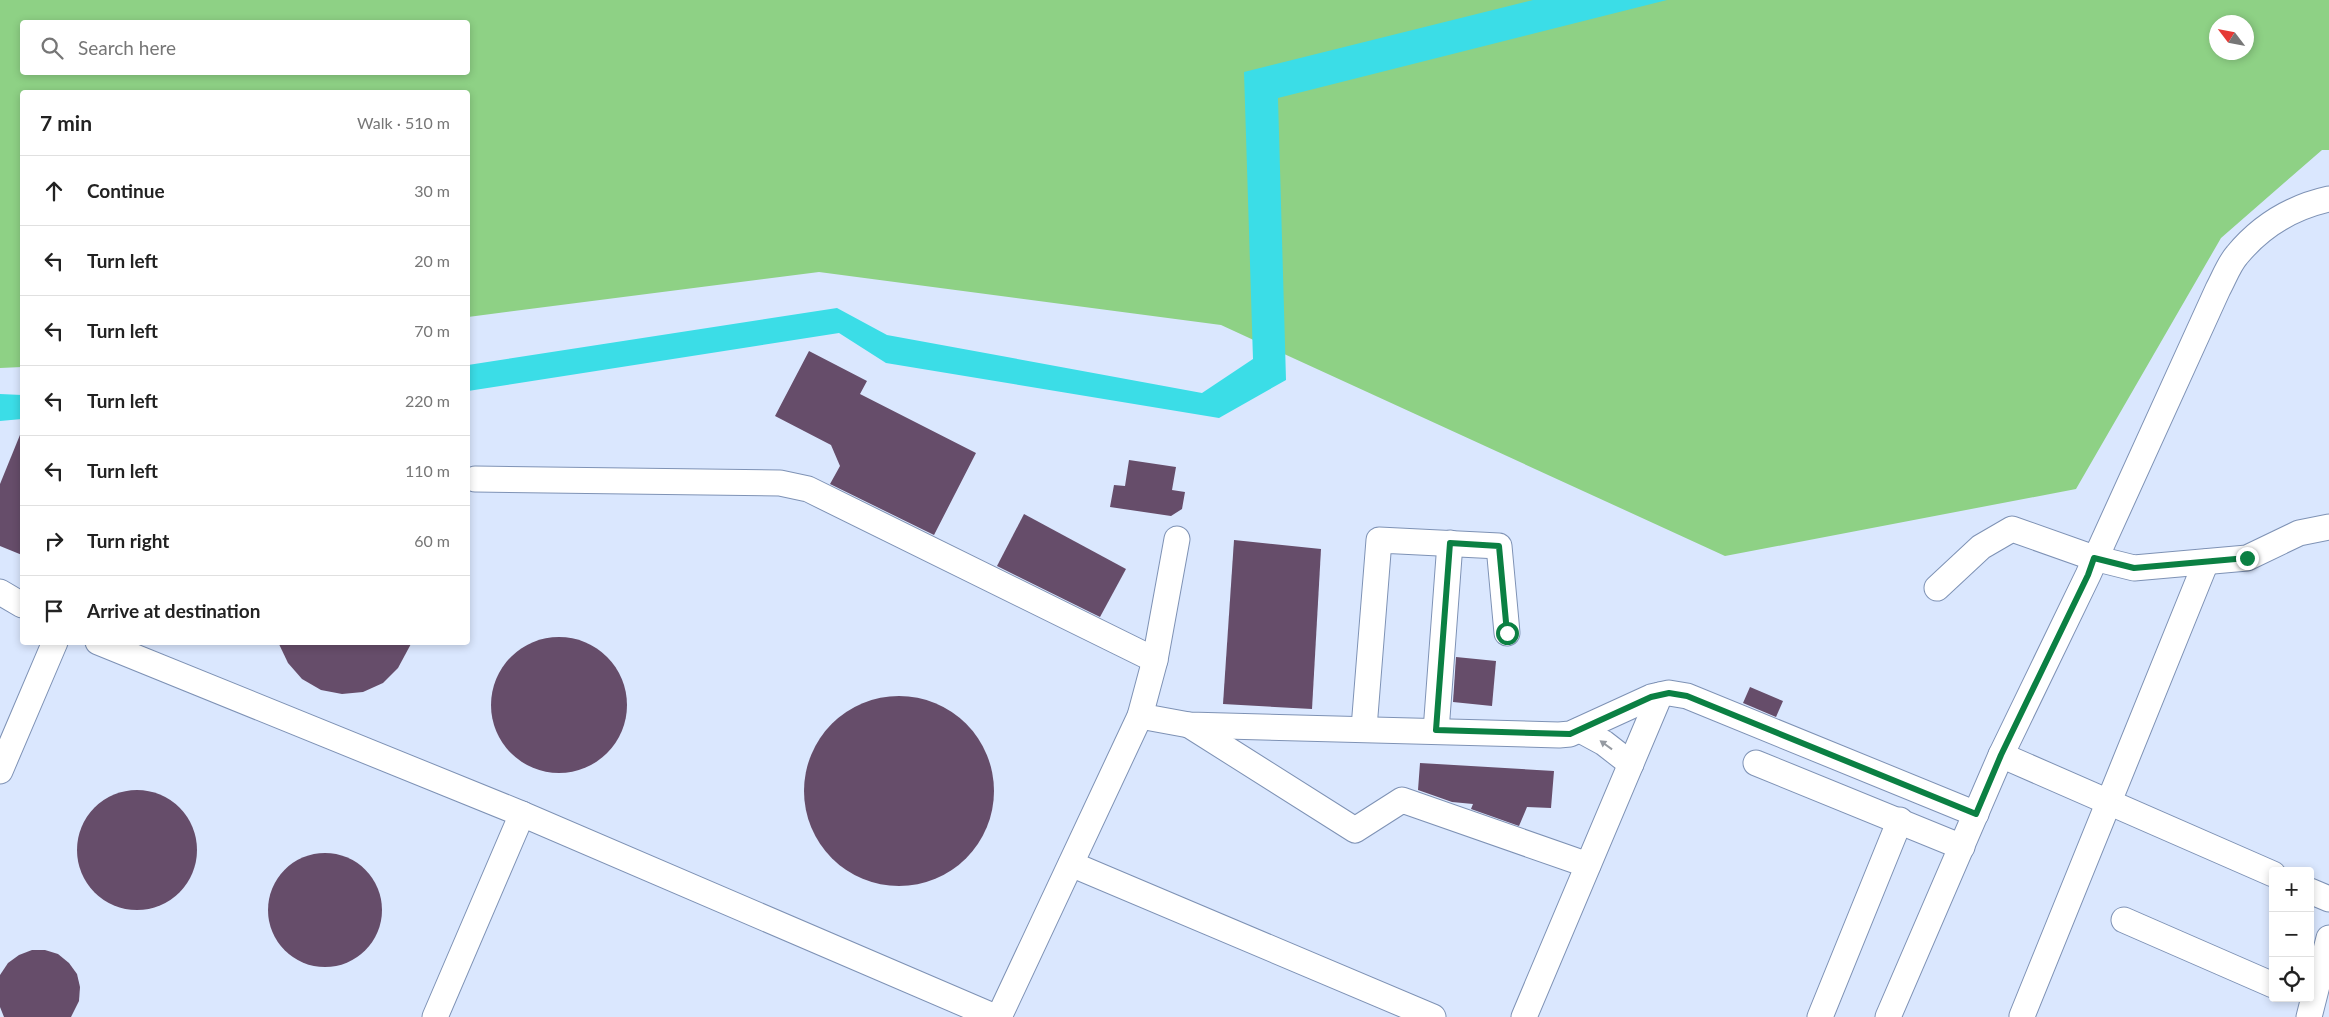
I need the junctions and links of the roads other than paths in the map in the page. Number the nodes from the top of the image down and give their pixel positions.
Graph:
1 (2329, 199) edge
2 (475, 479) dead end
3 (2329, 527) edge
4 (1178, 539) dead end
5 (1450, 543) junction
6 (2094, 558) junction
7 (2206, 562) junction
8 (1937, 588) dead end
9 (0, 592) edge
10 (20, 604) edge
11 (1507, 633) dead end
12 (53, 645) edge
13 (105, 645) edge
14 (1155, 660) junction
15 (1660, 695) junction
16 (1140, 716) junction
17 (1189, 725) junction
18 (1364, 728) junction
19 (1436, 730) junction
20 (1580, 730) junction
21 (2001, 755) junction
22 (1756, 763) dead end
23 (1631, 764) junction
24 (0, 771) edge
25 (2109, 802) junction
26 (522, 814) junction
27 (1976, 814) junction
28 (1900, 820) junction
29 (1962, 847) junction
30 (1071, 864) junction
31 (1588, 865) junction
32 (2269, 872) edge
33 (2314, 893) edge
34 (2329, 899) edge
35 (2124, 920) dead end
36 (2329, 938) edge
37 (2269, 983) edge
38 (2309, 1006) edge
39 (2022, 1016) dead end
40 (435, 1017) edge
41 (995, 1017) edge
42 (999, 1017) edge
43 (1433, 1017) edge
44 (1524, 1017) edge
45 (1820, 1017) edge
46 (1888, 1017) edge

1 - 6 lane
2 - 14 lane
3 - 7 lane
4 - 14 lane
5 - 11 lane
5 - 18 lane
5 - 19 lane
6 - 7 lane
6 - 8 lane
6 - 21 lane
7 - 25 lane
9 - 10 lane
12 - 24 lane
13 - 26 lane
14 - 16 lane
15 - 20 lane
15 - 23 lane
15 - 27 lane
16 - 17 lane
16 - 30 lane
17 - 18 lane
17 - 31 lane
18 - 19 lane
19 - 20 lane
23 -> 20 lane
21 - 25 lane
21 - 27 lane
22 - 28 lane
23 - 31 lane
25 - 32 lane
25 - 39 lane
26 - 40 lane
26 - 41 lane
27 - 29 lane
28 - 29 lane
28 - 45 lane
29 - 46 lane
30 - 42 lane
30 - 43 lane
31 - 44 lane
33 - 34 lane
35 - 37 lane
36 - 38 lane

